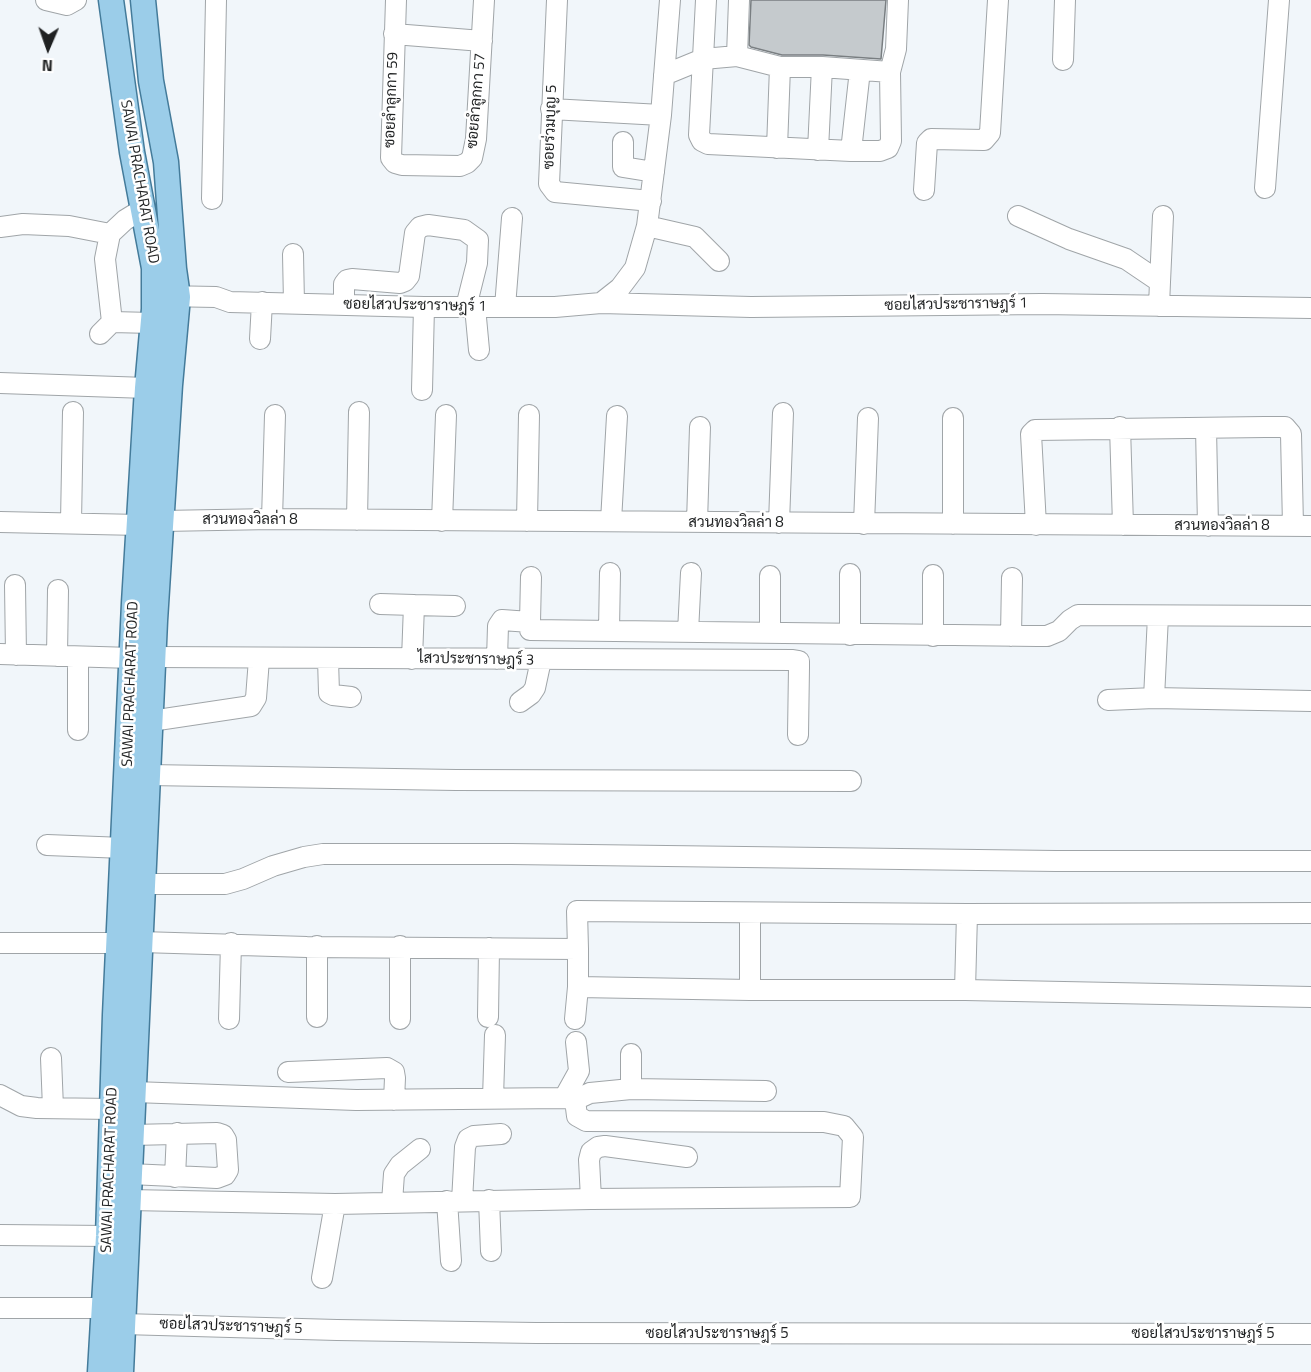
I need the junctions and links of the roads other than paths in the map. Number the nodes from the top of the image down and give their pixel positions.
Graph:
1 (46, 0) edge
2 (76, 0) edge
3 (111, 0) edge
4 (143, 0) edge
5 (216, 0) edge
6 (396, 0) edge
7 (484, 0) edge
8 (557, 0) edge
9 (670, 0) edge
10 (706, 0) edge
11 (739, 0) edge
12 (898, 0) edge
13 (998, 0) edge
14 (1065, 0) edge
15 (1279, 0) edge
16 (705, 23) junction
17 (738, 24) junction
18 (394, 34) junction
19 (482, 41) junction
20 (737, 56) junction
21 (703, 59) junction
22 (1063, 60) dead end
23 (822, 67) junction
24 (780, 68) junction
25 (860, 70) junction
26 (890, 72) junction
27 (664, 75) junction
28 (551, 109) junction
29 (661, 116) junction
30 (624, 142) dead end
31 (777, 148) junction
32 (818, 150) junction
33 (851, 151) junction
34 (431, 165) joint
35 (654, 172) junction
36 (1265, 188) dead end
37 (924, 190) dead end
38 (212, 199) dead end
39 (651, 201) junction
40 (143, 209) junction
41 (1018, 216) dead end
42 (1163, 216) dead end
43 (512, 218) dead end
44 (647, 226) junction
45 (0, 227) edge
46 (110, 234) junction
47 (293, 254) dead end
48 (719, 261) dead end
49 (1160, 282) junction
50 (262, 302) junction
51 (178, 303) junction
52 (294, 303) junction
53 (601, 303) junction
54 (344, 304) junction
55 (1159, 306) junction
56 (424, 307) junction
57 (471, 307) junction
58 (505, 307) junction
59 (1311, 308) edge
60 (153, 310) junction
61 (260, 339) dead end
62 (480, 350) dead end
63 (149, 362) junction
64 (173, 363) junction
65 (0, 383) edge
66 (147, 388) junction
67 (422, 390) dead end
68 (73, 412) dead end
69 (359, 412) dead end
70 (783, 413) dead end
71 (275, 415) dead end
72 (446, 415) dead end
73 (529, 415) dead end
74 (617, 416) dead end
75 (868, 418) dead end
76 (953, 418) dead end
77 (700, 427) dead end
78 (1120, 427) junction
79 (1206, 428) junction
80 (272, 519) junction
81 (357, 520) junction
82 (442, 521) junction
83 (526, 521) junction
84 (0, 522) edge
85 (71, 522) junction
86 (611, 522) junction
87 (697, 522) junction
88 (151, 523) junction
89 (779, 523) junction
90 (864, 524) junction
91 (953, 524) junction
92 (1036, 525) junction
93 (1123, 525) junction
94 (1208, 526) junction
95 (1302, 526) edge
96 (610, 573) dead end
97 (691, 573) dead end
98 (850, 574) dead end
99 (933, 575) dead end
100 (770, 576) dead end
101 (531, 577) dead end
102 (1012, 578) dead end
103 (15, 585) dead end
104 (58, 590) dead end
105 (380, 604) dead end
106 (414, 605) junction
107 (455, 606) dead end
108 (1158, 615) junction
109 (1311, 616) edge
110 (530, 622) junction
111 (609, 630) junction
112 (688, 632) junction
113 (770, 633) junction
114 (850, 635) junction
115 (933, 636) junction
116 (1011, 636) junction
117 (8, 655) edge
118 (57, 656) junction
119 (78, 657) junction
120 (143, 658) junction
121 (259, 659) junction
122 (328, 659) junction
123 (412, 659) junction
124 (497, 659) junction
125 (541, 660) junction
126 (351, 697) dead end
127 (1154, 698) junction
128 (1108, 700) dead end
129 (1311, 701) edge
130 (519, 702) dead end
131 (151, 721) junction
132 (78, 730) dead end
133 (798, 735) dead end
134 (148, 775) junction
135 (851, 781) dead end
136 (47, 845) dead end
137 (124, 848) junction
138 (1311, 861) edge
139 (143, 884) junction
140 (750, 913) junction
141 (1311, 913) edge
142 (967, 914) junction
143 (0, 943) edge
144 (130, 943) junction
145 (231, 944) junction
146 (317, 946) junction
147 (400, 946) junction
148 (489, 948) junction
149 (578, 949) junction
150 (578, 987) junction
151 (750, 990) junction
152 (965, 990) junction
153 (1311, 997) edge
154 (317, 1017) dead end
155 (400, 1019) dead end
156 (575, 1019) dead end
157 (229, 1020) dead end
158 (576, 1042) dead end
159 (631, 1054) dead end
160 (51, 1058) dead end
161 (288, 1072) dead end
162 (631, 1089) junction
163 (766, 1091) dead end
164 (134, 1092) junction
165 (0, 1095) edge
166 (493, 1098) junction
167 (569, 1099) junction
168 (394, 1100) junction
169 (53, 1108) junction
170 (113, 1109) junction
171 (177, 1133) junction
172 (501, 1134) dead end
173 (132, 1135) junction
174 (420, 1149) dead end
175 (687, 1157) dead end
176 (130, 1174) junction
177 (175, 1177) junction
178 (591, 1199) junction
179 (129, 1200) junction
180 (489, 1200) junction
181 (454, 1201) junction
182 (392, 1202) junction
183 (335, 1204) junction
184 (0, 1235) edge
185 (108, 1236) junction
186 (491, 1251) dead end
187 (451, 1261) dead end
188 (322, 1278) dead end
189 (0, 1308) edge
190 (104, 1308) junction
191 (123, 1324) junction
192 (1311, 1334) edge
193 (100, 1372) edge
194 (121, 1372) edge

1 - 2 street
3 - 40 main road, SAWAI PRACHARAT ROAD
4 - 51 main road, SAWAI PRACHARAT ROAD
5 - 38 street
6 - 18 street, ซอยลำลูกกา 59
7 - 19 street, ซอยลำลูกกา 57
8 - 28 street, ซอยร่วมบุญ 5
9 - 27 street
10 - 16 street
11 - 17 street
12 - 26 street
13 - 37 street
14 - 22 street
15 - 36 street
16 - 17 street
16 - 21 street
17 - 20 street
18 - 19 street
18 - 34 street, ซอยลำลูกกา 59
19 - 34 street, ซอยลำลูกกา 57
20 - 21 street
20 - 24 street
21 - 27 street
21 - 31 street
23 - 24 street
23 - 25 street
23 - 32 street
24 - 31 street
25 - 26 street
25 - 33 street
26 - 33 street
27 - 29 street
28 - 29 street
28 - 39 street, ซอยร่วมบุญ 5
29 - 35 street
30 - 35 street
31 - 32 street
32 - 33 street
35 - 39 street
39 - 44 street
40 - 46 street
40 - 60 main road, SAWAI PRACHARAT ROAD
41 - 49 street
42 - 49 street
43 - 58 street
44 - 48 street
44 - 53 street
45 - 46 street
46 - 60 street, ซอยไสวประชาราษฎร์ 1
47 - 52 street
49 - 55 street
50 - 51 street, ซอยไสวประชาราษฎร์ 1
50 - 52 street, ซอยไสวประชาราษฎร์ 1
50 - 61 street
51 - 60 street, ซอยไสวประชาราษฎร์ 1
51 - 64 main road, SAWAI PRACHARAT ROAD
52 - 54 street, ซอยไสวประชาราษฎร์ 1
53 - 55 street, ซอยไสวประชาราษฎร์ 1
53 - 58 street, ซอยไสวประชาราษฎร์ 1
54 - 56 street, ซอยไสวประชาราษฎร์ 1
54 - 57 street
55 - 59 street, ซอยไสวประชาราษฎร์ 1
56 - 57 street, ซอยไสวประชาราษฎร์ 1
56 - 67 street
57 - 58 street, ซอยไสวประชาราษฎร์ 1
57 - 62 street
60 - 63 main road, SAWAI PRACHARAT ROAD
63 - 64 main road
63 - 66 main road, SAWAI PRACHARAT ROAD
64 - 88 main road, SAWAI PRACHARAT ROAD
65 - 66 street
66 - 88 main road, SAWAI PRACHARAT ROAD
68 - 85 street
69 - 81 street
70 - 89 street
71 - 80 street
72 - 82 street
73 - 83 street
74 - 86 street
75 - 90 street
76 - 91 street
77 - 87 street
78 - 79 street
78 - 92 street
78 - 93 street
79 - 94 street
79 - 95 street
80 - 81 street, สวนทองวิลล่า 8
80 - 88 street, สวนทองวิลล่า 8
81 - 82 street, สวนทองวิลล่า 8
82 - 83 street, สวนทองวิลล่า 8
83 - 86 street, สวนทองวิลล่า 8
84 - 85 street, สวนทองวิลล่า 8
85 - 88 street, สวนทองวิลล่า 8
86 - 87 street, สวนทองวิลล่า 8
87 - 89 street, สวนทองวิลล่า 8
88 - 120 main road, SAWAI PRACHARAT ROAD
89 - 90 street, สวนทองวิลล่า 8
90 - 91 street, สวนทองวิลล่า 8
91 - 92 street, สวนทองวิลล่า 8
92 - 93 street, สวนทองวิลล่า 8
93 - 94 street, สวนทองวิลล่า 8
94 - 95 street, สวนทองวิลล่า 8
96 - 111 street
97 - 112 street
98 - 114 street
99 - 115 street
100 - 113 street
101 - 110 street
102 - 116 street
103 - 117 street
104 - 118 street
105 - 106 street
106 - 107 street
106 - 123 street
108 - 109 street
108 - 116 street
108 - 127 street
110 - 111 street
110 - 124 street
111 - 112 street
112 - 113 street
113 - 114 street
114 - 115 street
115 - 116 street
117 - 118 street, ไสวประชาราษฎร์ 3
118 - 119 street, ไสวประชาราษฎร์ 3
119 - 120 street, ไสวประชาราษฎร์ 3
119 - 132 street
120 - 121 street, ไสวประชาราษฎร์ 3
120 - 131 main road, SAWAI PRACHARAT ROAD
120 - 137 main road, SAWAI PRACHARAT ROAD
121 - 122 street, ไสวประชาราษฎร์ 3
121 - 131 street
122 - 123 street, ไสวประชาราษฎร์ 3
122 - 126 street
123 - 124 street, ไสวประชาราษฎร์ 3
124 - 125 street, ไสวประชาราษฎร์ 3
125 - 130 street
125 - 133 street, ไสวประชาราษฎร์ 3
127 - 128 street
127 - 129 street
131 - 134 main road, SAWAI PRACHARAT ROAD
134 - 135 street
134 - 139 main road, SAWAI PRACHARAT ROAD
136 - 137 street
137 - 144 main road, SAWAI PRACHARAT ROAD
138 - 139 street
139 - 144 main road, SAWAI PRACHARAT ROAD
140 - 142 street
140 - 149 street
140 - 151 street
141 - 142 street
142 - 152 street
143 - 144 street
144 - 145 street
144 - 164 main road, SAWAI PRACHARAT ROAD
144 - 170 main road, SAWAI PRACHARAT ROAD
145 - 146 street
145 - 157 street
146 - 147 street
146 - 154 street
147 - 148 street
147 - 155 street
148 - 149 street
148 - 166 street
149 - 150 street
150 - 151 street
150 - 156 street
151 - 152 street
152 - 153 street
158 - 167 street
159 - 162 street
160 - 169 street
161 - 168 street
162 - 163 street
162 - 167 street
164 - 168 street
164 - 173 main road, SAWAI PRACHARAT ROAD
165 - 169 street
166 - 167 street
166 - 168 street
167 - 178 street
169 - 170 street
170 - 185 main road, SAWAI PRACHARAT ROAD
171 - 173 street
171 - 177 street
171 - 177 street
172 - 181 street
173 - 176 main road, SAWAI PRACHARAT ROAD
174 - 182 street
175 - 178 street
176 - 177 street
176 - 179 main road, SAWAI PRACHARAT ROAD
178 - 180 street
179 - 183 street
179 - 191 main road, SAWAI PRACHARAT ROAD
180 - 181 street
180 - 186 street
181 - 182 street
181 - 187 street
182 - 183 street
183 - 188 street
184 - 185 street
185 - 190 main road, SAWAI PRACHARAT ROAD
189 - 190 street
190 - 193 main road, SAWAI PRACHARAT ROAD
191 - 192 street, ซอยไสวประชาราษฎร์ 5
191 - 194 main road, SAWAI PRACHARAT ROAD

